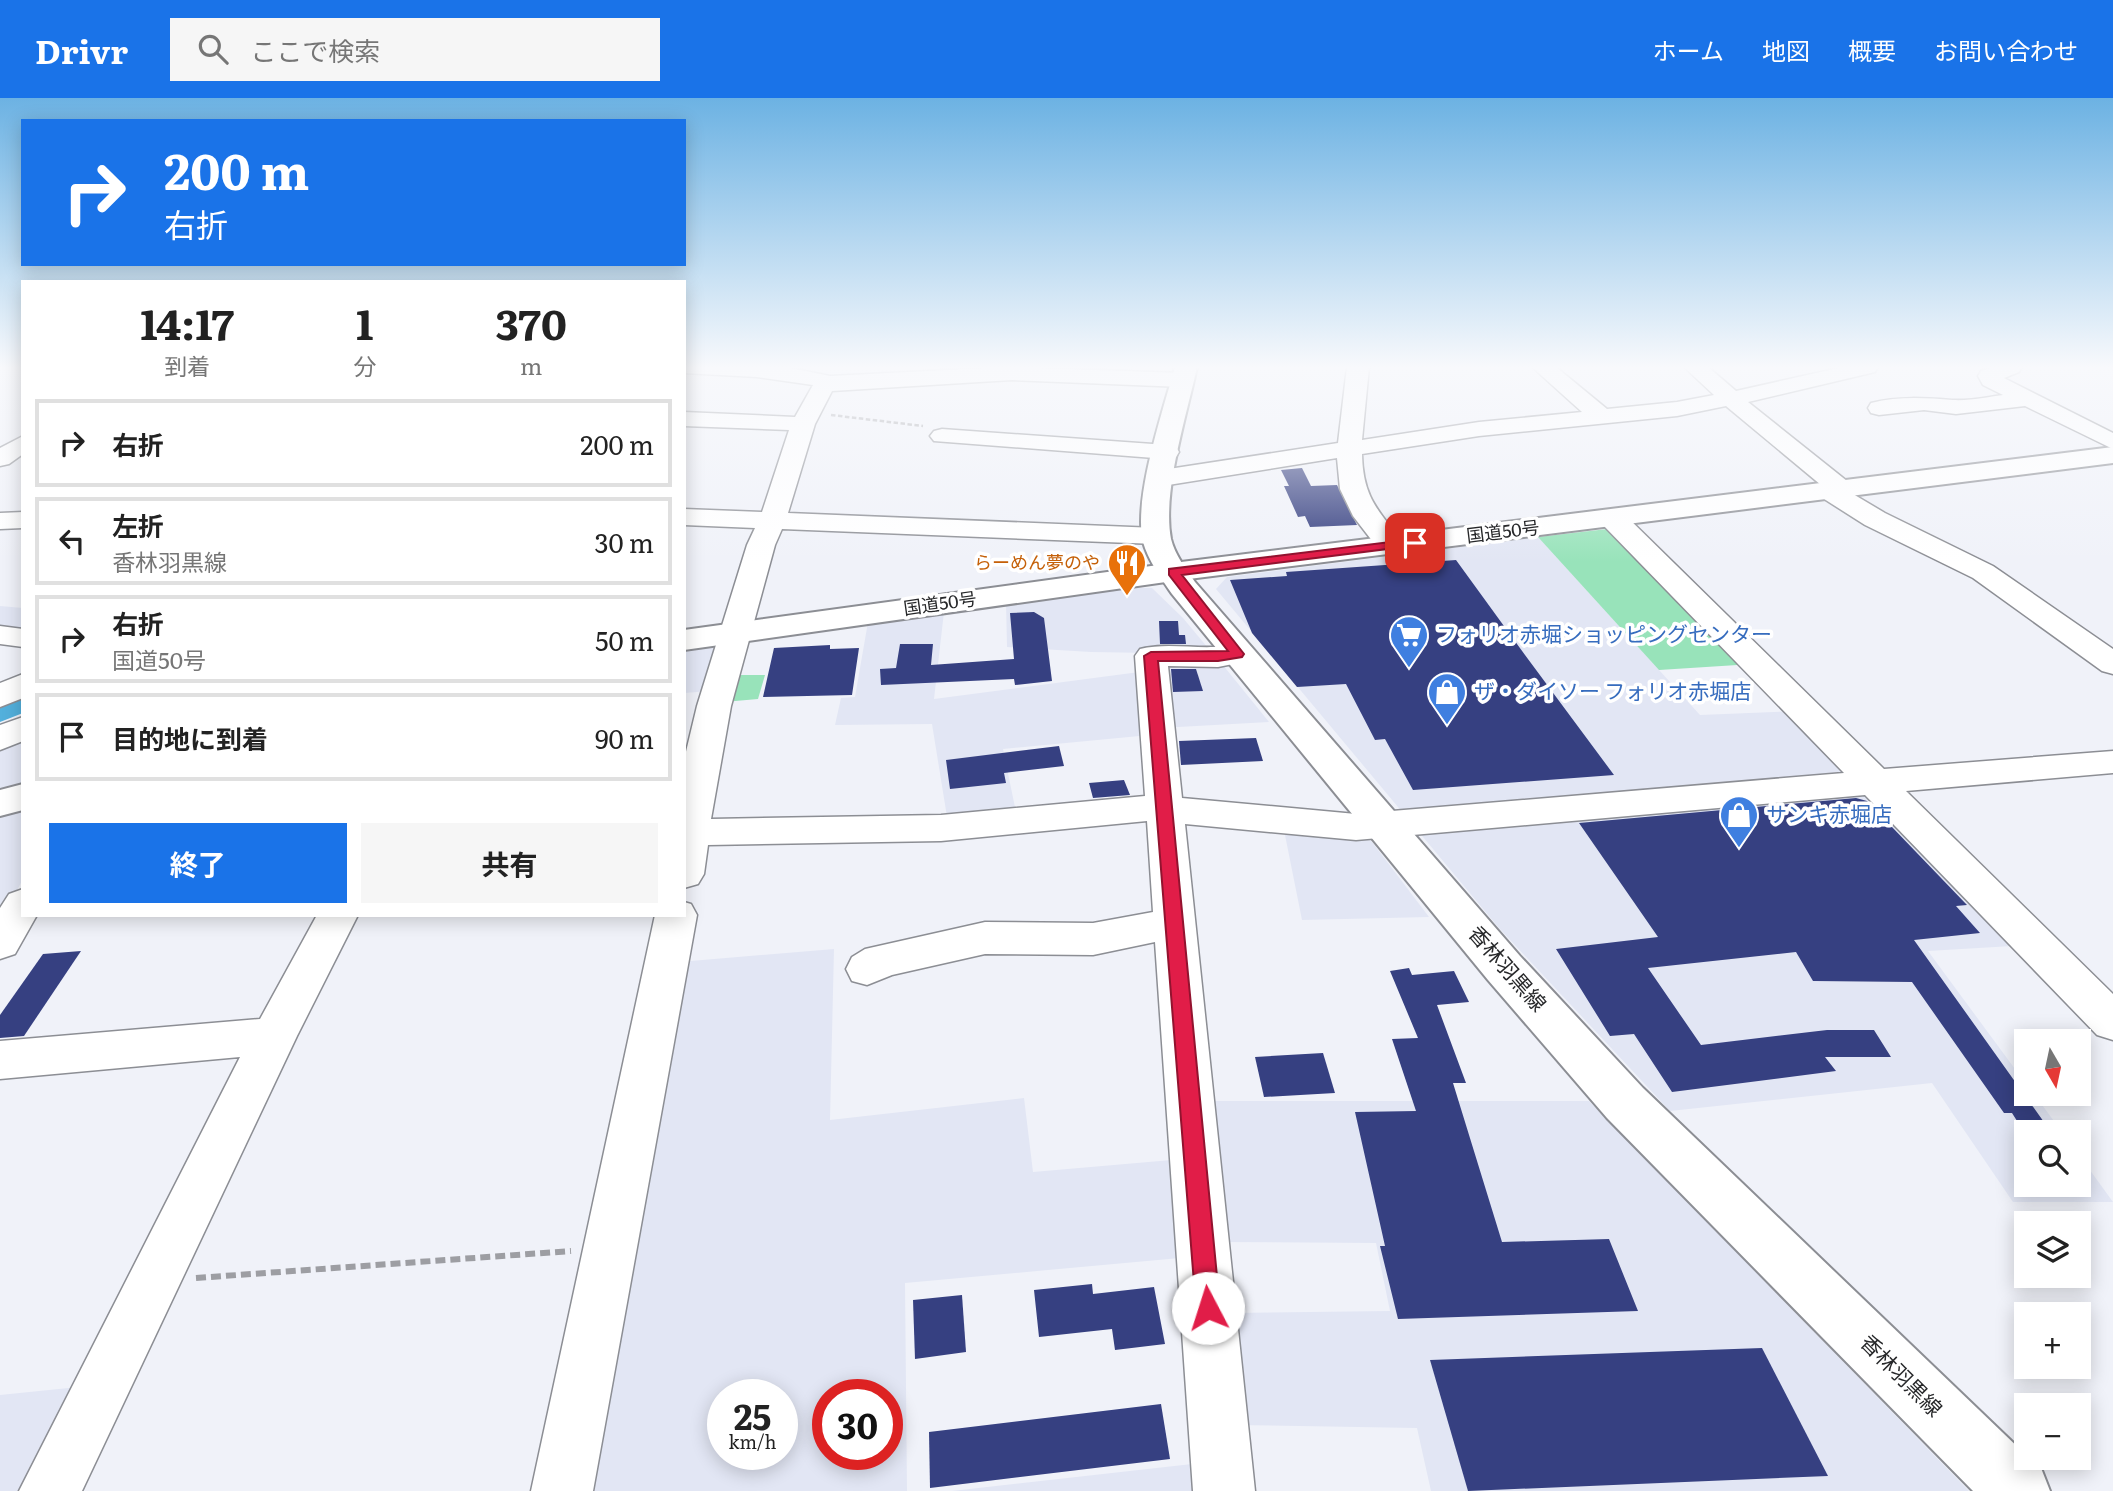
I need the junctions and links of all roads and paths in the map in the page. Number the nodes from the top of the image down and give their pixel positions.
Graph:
1 (802, 432) edge
2 (934, 432) edge
3 (1171, 432) edge
4 (1352, 432) edge
5 (1461, 432) edge
6 (1770, 432) edge
7 (2093, 432) edge
8 (942, 436) joint
9 (2113, 442) edge
10 (21, 444) edge
11 (1350, 450) junction
12 (1167, 452) junction
13 (2113, 455) edge
14 (0, 459) edge
15 (1162, 478) junction
16 (1836, 490) junction
17 (686, 517) edge
18 (1613, 519) junction
19 (21, 520) edge
20 (0, 521) edge
21 (771, 521) junction
22 (1390, 545) junction
23 (1165, 554) junction
24 (738, 631) junction
25 (0, 635) edge
26 (21, 638) edge
27 (686, 640) edge
28 (1237, 654) junction
29 (2113, 664) edge
30 (21, 685) edge
31 (0, 697) edge
32 (21, 728) edge
33 (0, 739) edge
34 (2113, 762) edge
35 (1876, 782) junction
36 (21, 798) edge
37 (0, 803) edge
38 (1162, 809) junction
39 (1385, 825) junction
40 (693, 832) junction
41 (686, 865) edge
42 (21, 907) edge
43 (337, 917) edge
44 (676, 917) edge
45 (1174, 926) junction
46 (0, 943) edge
47 (867, 968) dead end
48 (2113, 1023) edge
49 (274, 1036) junction
50 (0, 1059) edge
51 (610, 1248) junction
52 (153, 1282) junction
53 (50, 1491) edge
54 (562, 1491) edge
55 (1224, 1491) edge
56 (2018, 1491) edge

1 - 21 street
2 - 8 path
3 - 12 main road
4 - 11 street
5 - 11 street
6 - 16 street
7 - 9 street
8 - 12 street
10 - 14 street
11 - 15 street
11 - 22 street
12 - 15 main road
13 - 16 main road, 国道50号
15 - 23 main road
16 - 18 main road, 国道50号
16 - 29 street
17 - 21 street
18 - 22 main road, 国道50号
18 - 35 street
19 - 20 street
21 - 23 street
21 - 24 street
22 - 23 main road, 国道50号
23 - 24 main road, 国道50号
23 - 28 main road, 香林羽黒線
24 - 27 main road, 国道50号
24 - 40 street
25 - 26 street
28 - 38 street
28 - 39 main road, 香林羽黒線
30 - 31 street
32 - 33 street
34 - 35 street
35 - 39 street
35 - 48 street
36 - 37 main road
38 - 39 street
38 - 40 street
38 - 45 street
39 - 56 main road, 香林羽黒線
40 - 41 street
42 - 46 street
43 - 49 street
44 - 51 street
45 - 47 street
45 - 55 street
49 - 50 street
49 - 52 street
51 - 52 path
51 - 54 street
52 - 53 street

